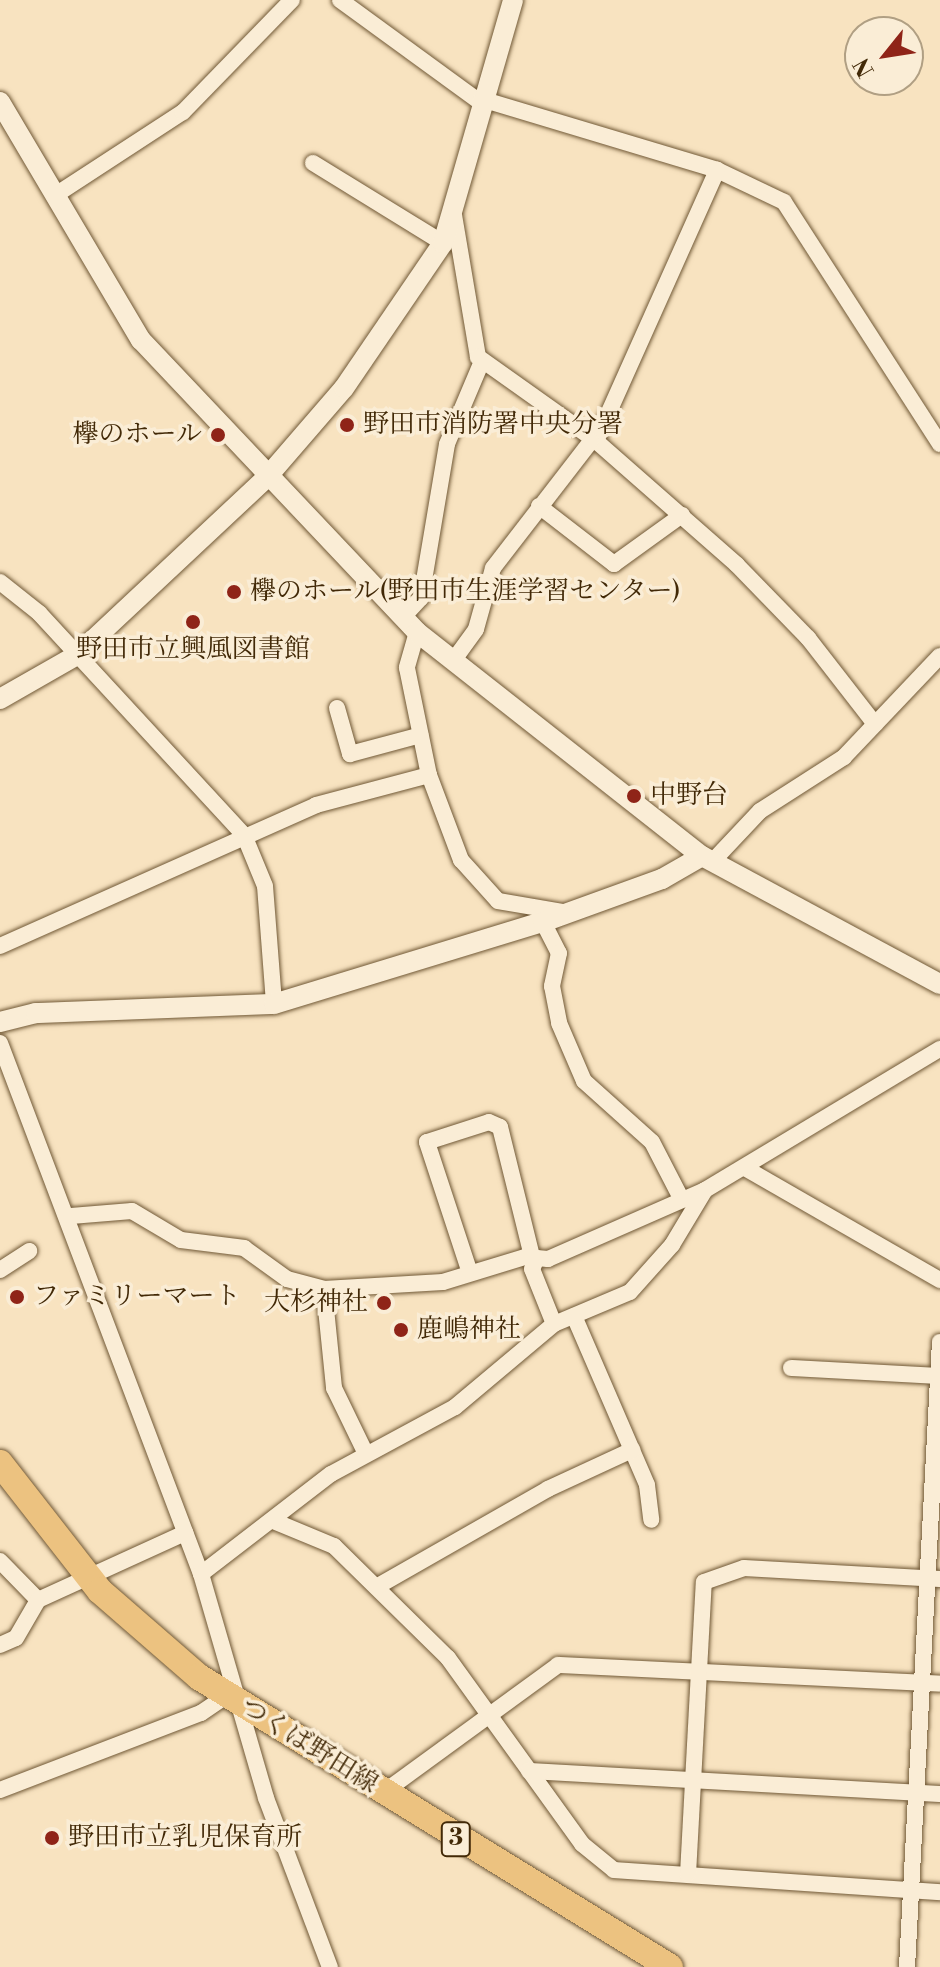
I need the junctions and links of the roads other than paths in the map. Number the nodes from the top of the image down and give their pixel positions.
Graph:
1 (292, 0) edge
2 (340, 0) edge
3 (513, 0) edge
4 (480, 100) junction
5 (0, 102) edge
6 (313, 163) dead end
7 (717, 170) junction
8 (54, 196) junction
9 (454, 215) junction
10 (443, 243) junction
11 (482, 361) junction
12 (593, 441) junction
13 (940, 444) edge
14 (268, 476) junction
15 (539, 506) junction
16 (682, 515) junction
17 (0, 582) edge
18 (403, 617) junction
19 (417, 632) junction
20 (77, 655) junction
21 (940, 656) edge
22 (453, 661) junction
23 (0, 699) edge
24 (337, 708) dead end
25 (875, 724) junction
26 (421, 735) junction
27 (429, 775) junction
28 (244, 835) junction
29 (707, 859) junction
30 (569, 913) junction
31 (543, 922) junction
32 (0, 946) edge
33 (940, 984) edge
34 (274, 1004) junction
35 (0, 1022) edge
36 (0, 1043) edge
37 (940, 1049) edge
38 (745, 1168) junction
39 (705, 1190) junction
40 (682, 1200) junction
41 (71, 1216) junction
42 (29, 1251) dead end
43 (535, 1257) junction
44 (0, 1270) edge
45 (470, 1273) junction
46 (940, 1280) edge
47 (324, 1289) junction
48 (574, 1316) junction
49 (554, 1324) junction
50 (940, 1342) edge
51 (791, 1368) dead end
52 (938, 1376) edge
53 (632, 1450) junction
54 (366, 1454) junction
55 (0, 1463) edge
56 (936, 1473) edge
57 (651, 1520) dead end
58 (276, 1522) junction
59 (185, 1533) junction
60 (0, 1561) edge
61 (201, 1574) junction
62 (88, 1576) junction
63 (934, 1579) edge
64 (378, 1586) junction
65 (38, 1600) junction
66 (0, 1645) edge
67 (699, 1671) junction
68 (921, 1683) junction
69 (940, 1684) edge
70 (235, 1701) junction
71 (489, 1714) junction
72 (529, 1771) junction
73 (693, 1780) junction
74 (0, 1790) edge
75 (384, 1792) junction
76 (915, 1793) junction
77 (940, 1794) edge
78 (688, 1874) junction
79 (911, 1886) junction
80 (940, 1892) edge
81 (647, 1961) edge
82 (330, 1967) edge
83 (670, 1967) edge
84 (907, 1967) edge

1 - 8 street
2 - 4 street
3 - 4 street
4 - 7 street
4 - 9 street
5 - 8 street
6 - 10 street
7 - 12 street
7 - 13 street
8 - 14 street
9 - 10 street
9 - 11 street
10 - 14 street
11 - 12 street
11 - 18 street
12 - 15 street
12 - 16 street
14 - 18 street
14 - 20 street
15 - 16 street
15 - 22 street
16 - 25 street
17 - 20 street
18 - 19 street
19 - 22 street
19 - 26 street
20 - 23 street
20 - 28 street
21 - 25 street
22 - 29 street
24 - 26 street
25 - 29 street
26 - 27 street
27 - 28 street
27 - 30 street
28 - 32 street
28 - 34 street
29 - 30 street
29 - 33 street
30 - 31 street
31 - 34 street
31 - 40 street
34 - 35 street
36 - 41 street
37 - 38 street
38 - 39 street
38 - 46 street
39 - 40 street
39 - 48 street
40 - 43 street
41 - 47 street
41 - 59 street
42 - 44 street
43 - 45 street
43 - 45 street
43 - 49 street
45 - 47 street
47 - 54 street
48 - 49 street
48 - 53 street
49 - 54 street
50 - 52 street
51 - 52 street
52 - 56 street
53 - 57 street
53 - 64 street
54 - 58 street
55 - 62 main road, つくば野田線 / 3
56 - 63 street
58 - 61 street
58 - 64 street
59 - 61 street
59 - 62 street
60 - 65 street
61 - 70 street
62 - 65 street
62 - 70 main road, つくば野田線 / 3
63 - 67 street
63 - 68 street
64 - 71 street
65 - 66 street
67 - 68 street
67 - 71 street
67 - 73 street
68 - 69 street
68 - 76 street
70 - 74 street
70 - 75 main road, つくば野田線 / 3
70 - 82 street
71 - 72 street
71 - 75 street
72 - 73 street
72 - 78 street
73 - 76 street
73 - 78 street
75 - 81 main road, つくば野田線 / 3
76 - 77 street
76 - 79 street
78 - 79 street
79 - 80 street
79 - 84 street
81 - 83 main road, つくば野田線 / 3

